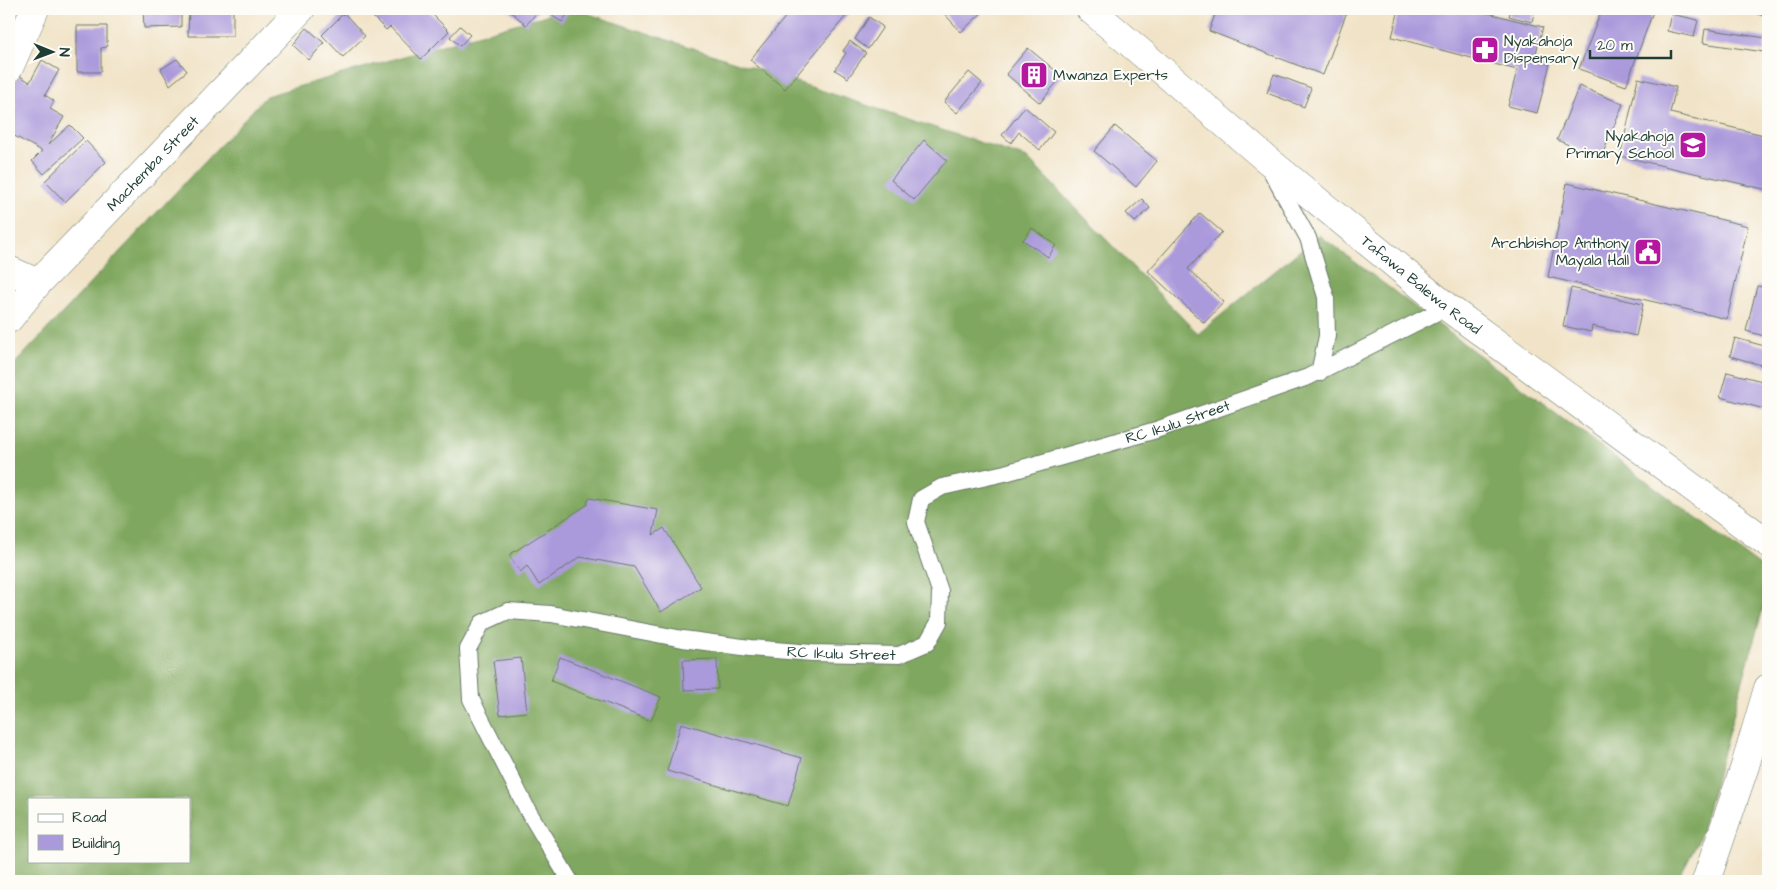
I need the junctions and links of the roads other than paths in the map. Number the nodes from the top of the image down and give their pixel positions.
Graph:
1 (35, 9) edge
2 (301, 9) edge
3 (1090, 9) edge
4 (9, 68) edge
5 (1265, 158) junction
6 (9, 270) edge
7 (38, 283) junction
8 (13, 304) edge
9 (1447, 307) junction
10 (1319, 373) junction
11 (1768, 543) edge
12 (1768, 688) edge
13 (570, 881) edge
14 (1706, 881) edge

1 - 4 main road
2 - 7 main road, Machemba Street
3 - 5 main road, Tafawa Balewa Road
5 - 9 main road, Tafawa Balewa Road
5 - 10 lane
6 - 7 main road
7 - 8 main road, Machemba Street
9 - 10 lane, RC Ikulu Street
9 - 11 main road, Tafawa Balewa Road
10 - 13 lane, RC Ikulu Street
12 - 14 main road

